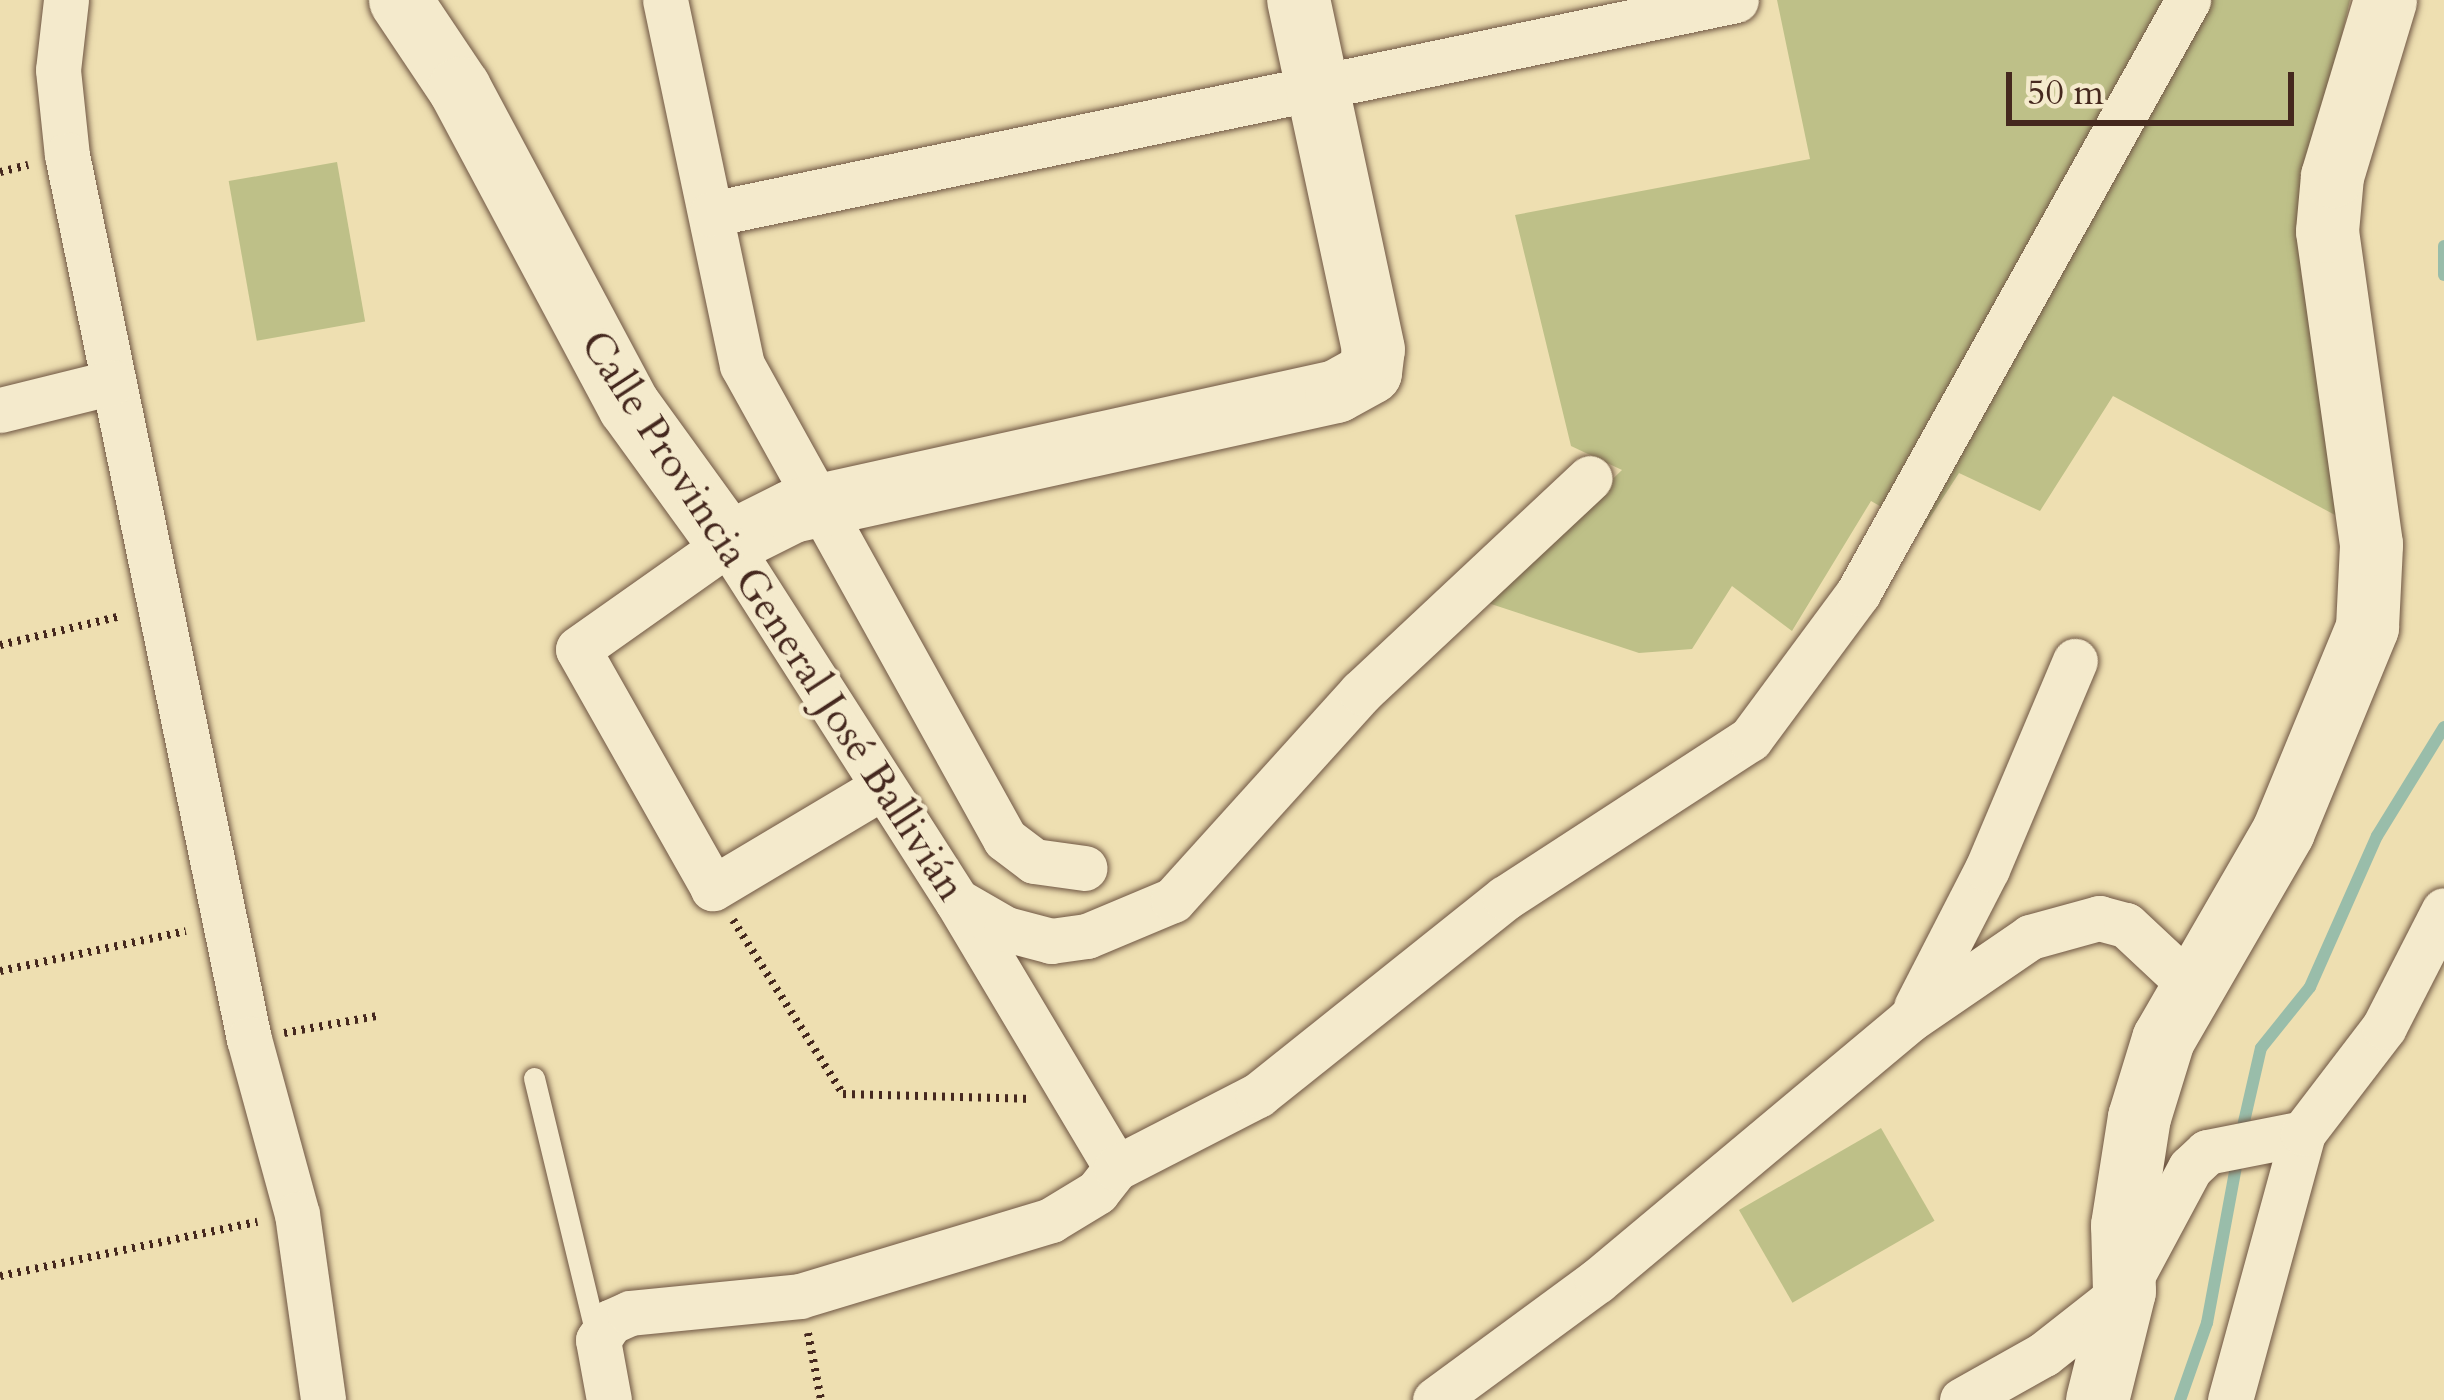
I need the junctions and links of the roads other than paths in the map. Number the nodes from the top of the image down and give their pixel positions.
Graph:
1 (66, 0) edge
2 (400, 0) edge
3 (665, 0) edge
4 (1298, 0) edge
5 (1736, 0) edge
6 (2188, 0) edge
7 (2385, 0) edge
8 (1315, 91) junction
9 (711, 214) junction
10 (112, 382) junction
11 (0, 410) edge
12 (1590, 478) dead end
13 (814, 506) junction
14 (728, 543) junction
15 (2075, 661) dead end
16 (881, 788) junction
17 (1085, 868) dead end
18 (957, 901) junction
19 (2444, 910) edge
20 (2189, 984) junction
21 (1909, 1020) junction
22 (533, 1078) dead end
23 (2303, 1133) junction
24 (1116, 1168) junction
25 (2123, 1291) junction
26 (598, 1340) junction
27 (323, 1400) edge
28 (609, 1400) edge
29 (1435, 1400) edge
30 (1962, 1400) edge
31 (2096, 1400) edge
32 (2230, 1400) edge

1 - 10 street
2 - 14 street, Calle Provincia General José Ballivián
3 - 9 street
4 - 8 street
5 - 8 street
6 - 24 street
7 - 20 street
8 - 9 street
8 - 13 street
9 - 13 street
10 - 11 street
10 - 27 street
12 - 18 street
13 - 14 street
13 - 17 street
14 - 16 street, Calle Provincia General José Ballivián
14 - 16 street
15 - 21 street
16 - 18 street, Calle Provincia General José Ballivián
18 - 24 street, Calle Provincia General José Ballivián
19 - 23 street
20 - 21 street
20 - 25 street
21 - 29 street
22 - 26 lane
23 - 25 street
23 - 32 street
24 - 26 street
25 - 30 street
25 - 31 street
26 - 28 street

